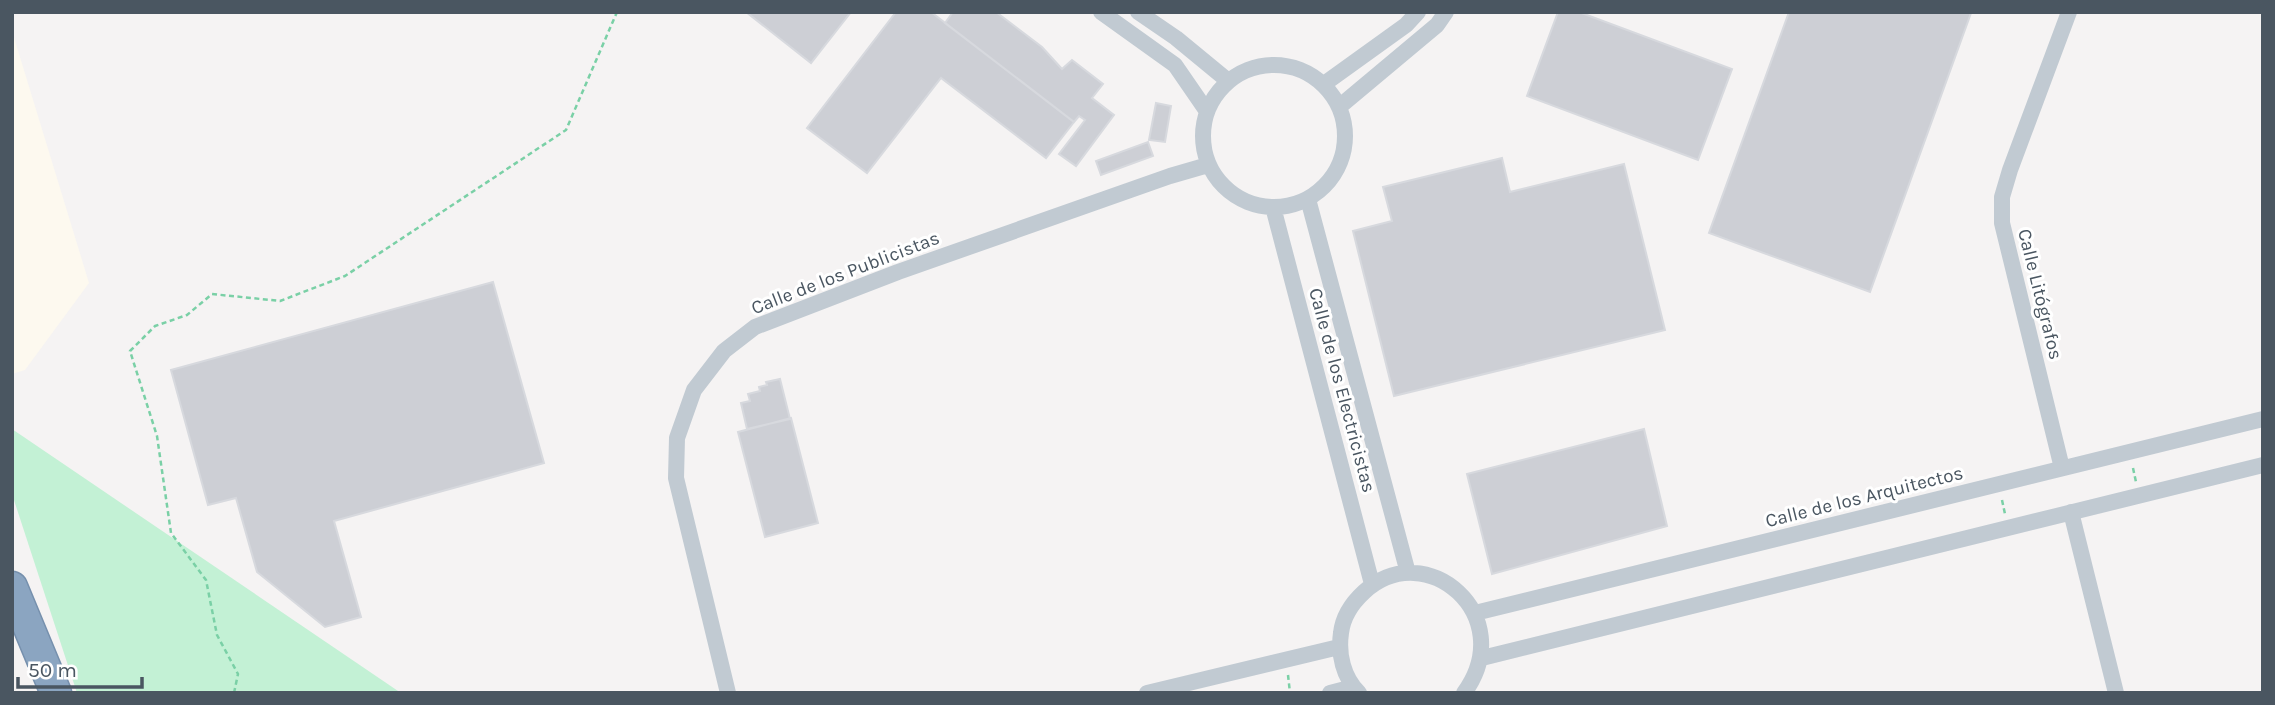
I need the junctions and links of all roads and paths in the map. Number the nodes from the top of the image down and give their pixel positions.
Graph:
1 (617, 12) edge
2 (1101, 12) edge
3 (1138, 12) edge
4 (1418, 12) edge
5 (1446, 12) edge
6 (2069, 12) edge
7 (1227, 80) junction
8 (1324, 84) junction
9 (1339, 107) junction
10 (1206, 110) junction
11 (1209, 165) junction
12 (1308, 198) junction
13 (1273, 207) junction
14 (2263, 419) edge
15 (2129, 452) junction
16 (2263, 465) edge
17 (2062, 468) junction
18 (1998, 484) junction
19 (2139, 495) junction
20 (2071, 512) junction
21 (2007, 527) junction
22 (1408, 573) junction
23 (1373, 584) junction
24 (12, 587) edge
25 (1475, 613) junction
26 (1339, 647) junction
27 (1482, 658) junction
28 (1356, 690) edge
29 (56, 693) edge
30 (234, 693) edge
31 (728, 693) edge
32 (1147, 693) edge
33 (1330, 693) edge
34 (1464, 693) edge
35 (2116, 693) edge

1 - 30 path
2 - 10 street
3 - 7 street
4 - 8 street
5 - 9 street
6 - 17 street, Calle Litógrafos
7 - 8 street
7 - 10 street
8 - 9 street
9 - 12 street
10 - 11 street
11 - 13 street
11 - 31 street, Calle de los Publicistas
12 - 13 street
12 - 22 street, Calle de los Electricistas
13 - 23 street, Calle de los Electricistas
14 - 15 street, Calle de los Arquitectos
15 - 17 street, Calle de los Arquitectos
15 - 19 path
16 - 19 street
17 - 18 street, Calle de los Arquitectos
18 - 21 path
18 - 25 street, Calle de los Arquitectos
19 - 20 street
20 - 21 street
20 - 35 street
21 - 27 street
22 - 23 street
22 - 25 street
23 - 26 street
24 - 29 highway
25 - 27 street
26 - 28 street
26 - 32 street
27 - 34 street
28 - 33 street

